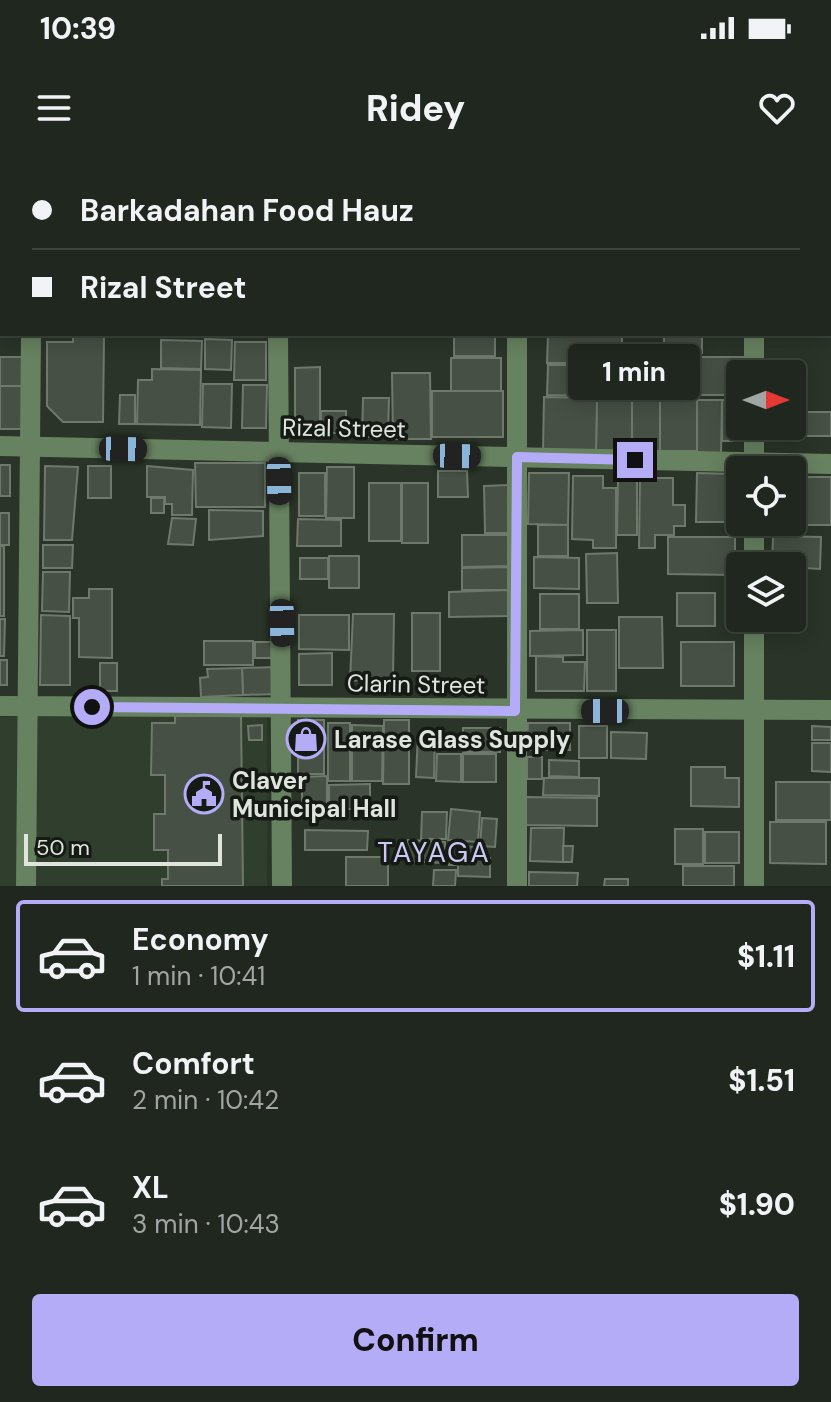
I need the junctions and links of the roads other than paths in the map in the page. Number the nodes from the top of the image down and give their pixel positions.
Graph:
1 (31, 336) edge
2 (278, 336) edge
3 (517, 336) edge
4 (754, 336) edge
5 (754, 360) edge
6 (0, 446) edge
7 (30, 447) junction
8 (278, 452) junction
9 (517, 457) junction
10 (831, 464) edge
11 (726, 465) edge
12 (806, 465) edge
13 (754, 632) edge
14 (0, 706) edge
15 (28, 706) junction
16 (283, 708) junction
17 (754, 710) junction
18 (831, 710) edge
19 (515, 711) junction
20 (26, 886) edge
21 (282, 886) edge
22 (517, 886) edge
23 (754, 886) edge

1 - 7 street
2 - 8 street
3 - 9 street
4 - 5 street
6 - 7 street, Rizal Street
7 - 8 street, Rizal Street
7 - 15 street
8 - 9 street, Rizal Street
8 - 16 street
9 - 11 street, Rizal Street
9 - 19 street
10 - 12 street, Rizal Street
13 - 17 street
14 - 15 street, Clarin Street
15 - 16 street, Clarin Street
15 - 20 street
16 - 19 street, Clarin Street
16 - 21 street
17 - 18 street, Clarin Street
17 - 19 street, Clarin Street
17 - 23 street
19 - 22 street

